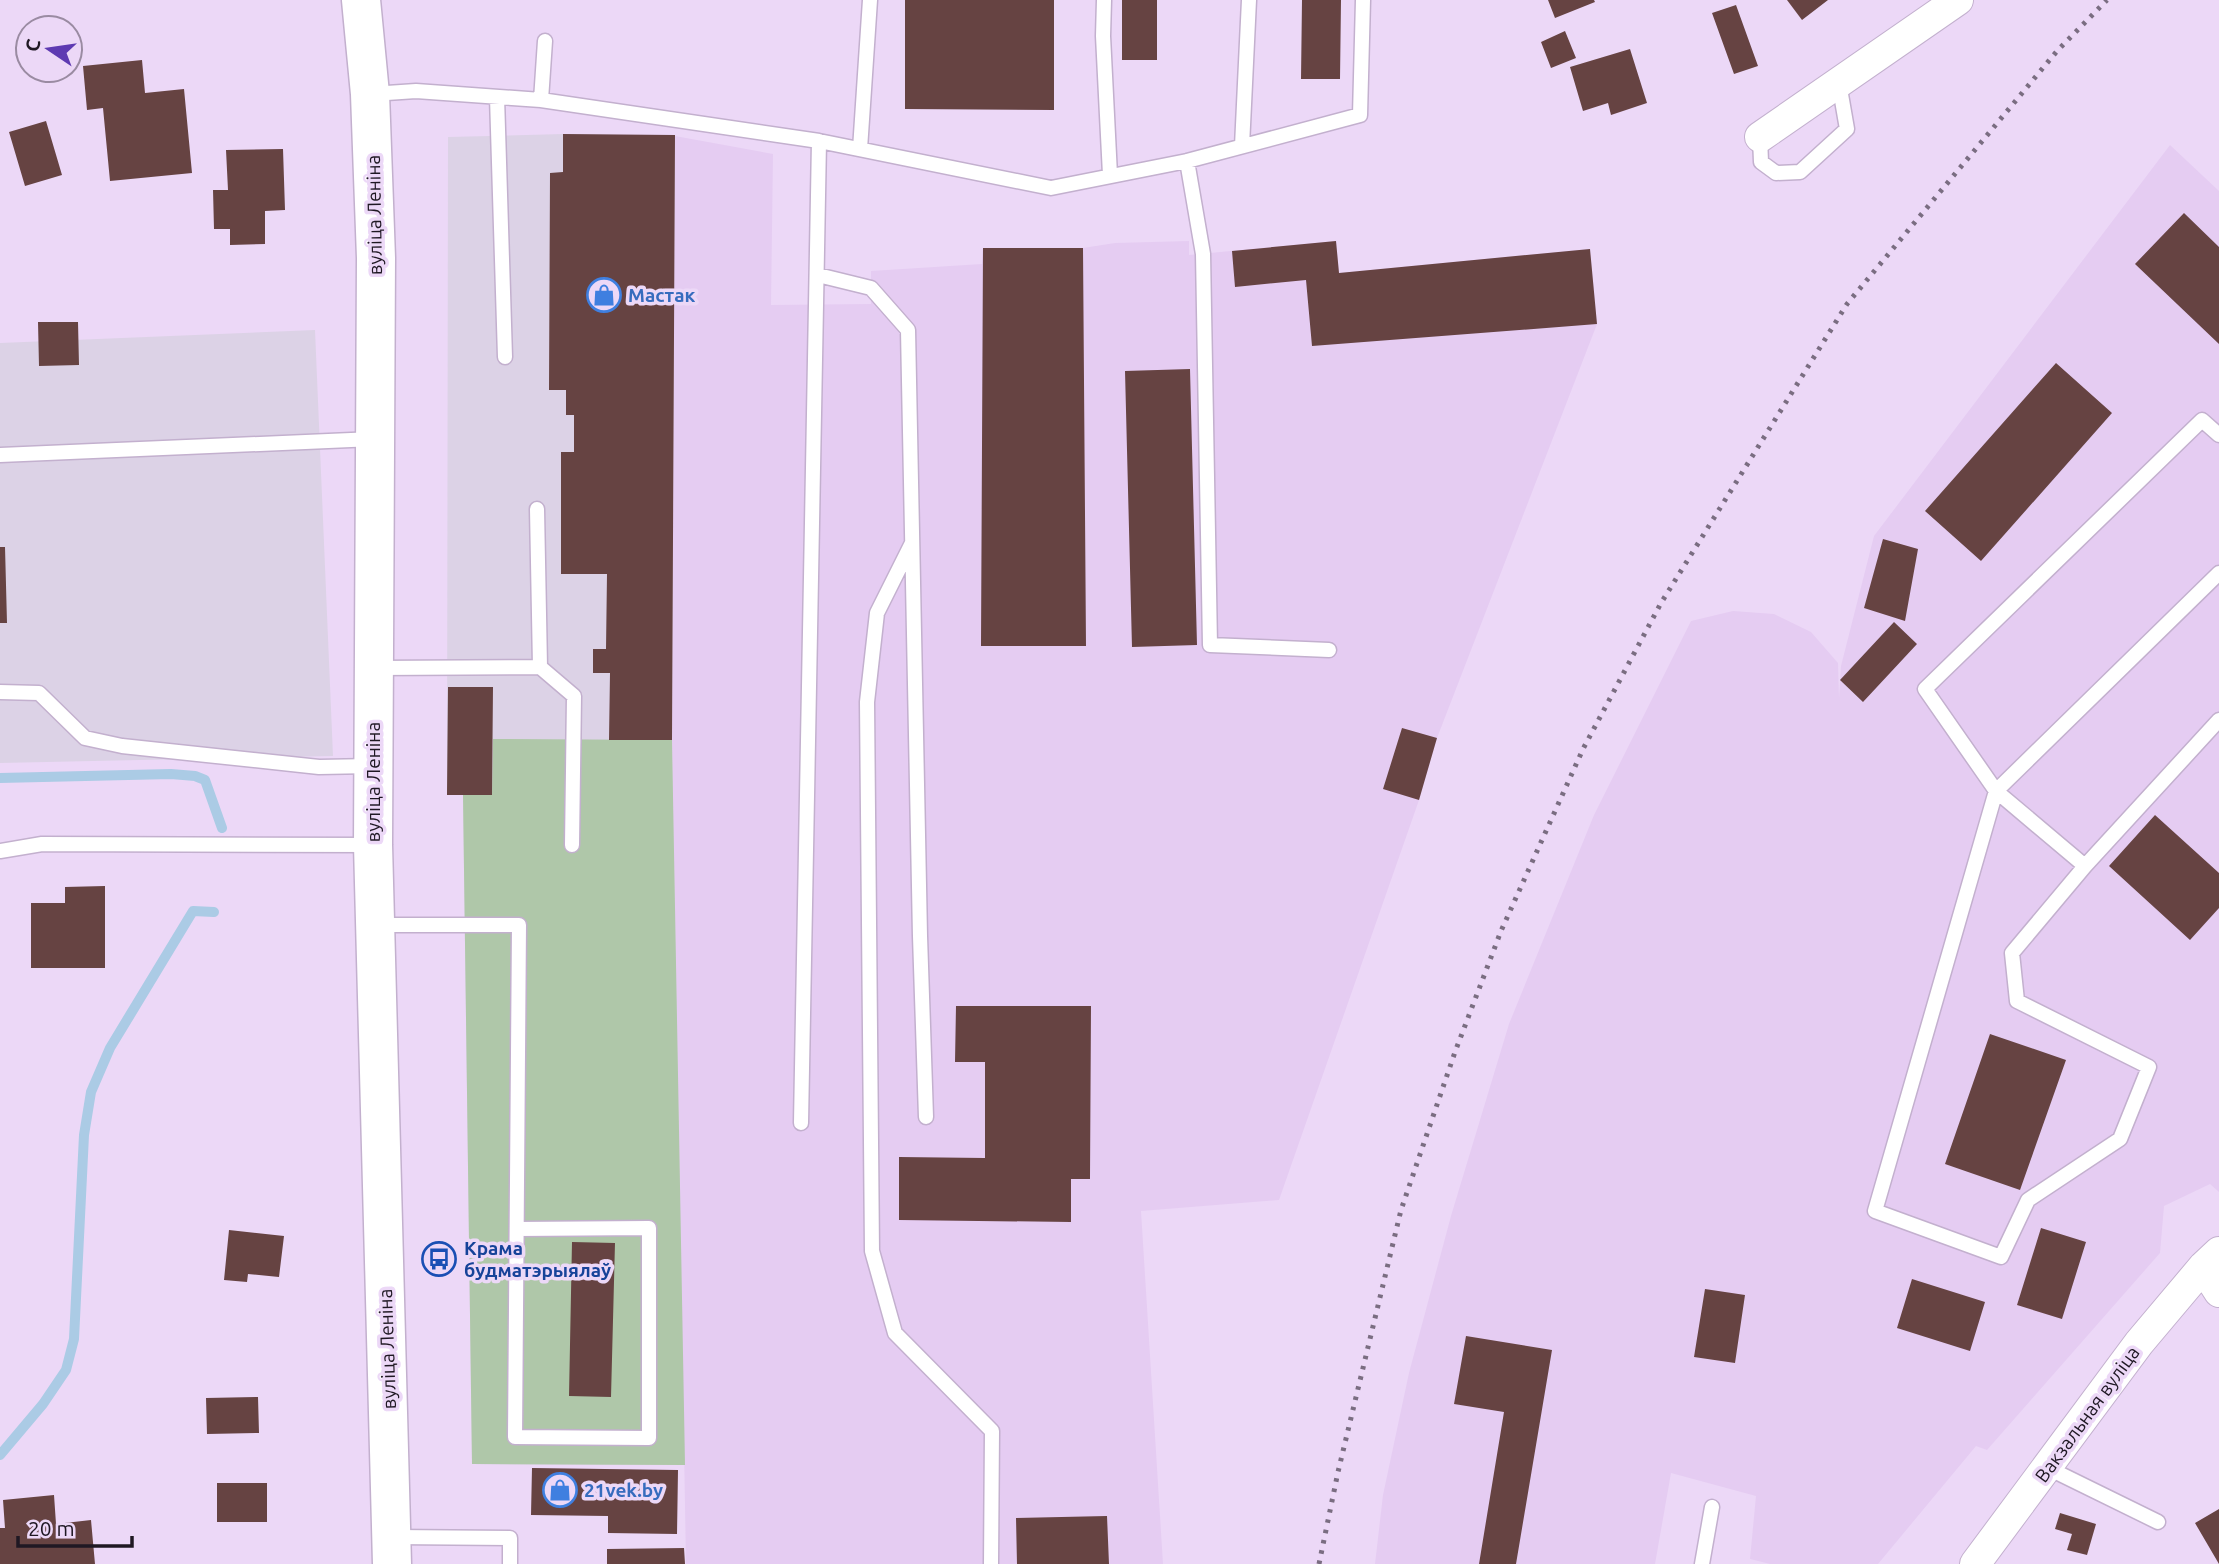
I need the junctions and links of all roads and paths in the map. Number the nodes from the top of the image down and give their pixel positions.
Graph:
1 (361, 0) edge
2 (870, 0) edge
3 (1104, 0) edge
4 (1249, 0) edge
5 (1363, 0) edge
6 (1958, 0) edge
7 (545, 41) dead end
8 (1839, 83) junction
9 (370, 94) junction
10 (497, 97) junction
11 (541, 100) junction
12 (1760, 137) joint
13 (819, 141) junction
14 (1242, 146) junction
15 (860, 149) junction
16 (1187, 161) junction
17 (1110, 175) junction
18 (818, 275) junction
19 (505, 357) dead end
20 (2219, 435) edge
21 (375, 439) junction
22 (0, 455) edge
23 (537, 509) dead end
24 (912, 543) junction
25 (2219, 573) edge
26 (1329, 650) dead end
27 (540, 667) junction
28 (373, 668) junction
29 (0, 692) edge
30 (2219, 720) edge
31 (373, 766) junction
32 (1996, 791) junction
33 (373, 845) junction
34 (572, 845) dead end
35 (0, 851) edge
36 (2085, 866) junction
37 (375, 925) junction
38 (926, 1117) dead end
39 (801, 1123) dead end
40 (517, 1229) junction
41 (2211, 1260) edge
42 (2219, 1293) edge
43 (2048, 1468) junction
44 (1712, 1507) dead end
45 (2158, 1522) dead end
46 (392, 1551) edge
47 (510, 1564) edge
48 (991, 1564) edge
49 (1702, 1564) edge
50 (1975, 1564) edge

1 - 9 main road, вуліца Леніна
2 - 15 lane
3 - 17 lane
4 - 14 lane
5 - 14 lane
6 - 8 street
7 - 11 lane
8 - 12 street
8 - 12 lane
9 - 10 lane
9 - 21 main road, вуліца Леніна
10 - 11 lane
10 - 19 lane
11 - 13 lane
13 - 15 lane
13 - 18 lane
14 - 16 lane
15 - 17 lane
16 - 17 lane
16 - 26 lane
18 - 24 lane
18 - 39 lane
20 - 32 lane
21 - 22 lane
21 - 28 main road, вуліца Леніна
23 - 27 lane
24 - 38 lane
24 - 48 lane
25 - 32 lane
27 - 28 lane
27 - 34 lane
28 - 31 main road, вуліца Леніна
29 - 31 lane
30 - 36 lane
31 - 33 main road, вуліца Леніна
32 - 36 lane
32 - 36 lane
33 - 35 lane
33 - 37 main road, вуліца Леніна
37 - 40 lane
37 - 46 main road, вуліца Леніна
40 - 40 lane
41 - 42 street
41 - 43 street, Вакзальная вуліца
43 - 45 lane
43 - 50 street, Вакзальная вуліца
44 - 49 lane
46 - 47 lane

